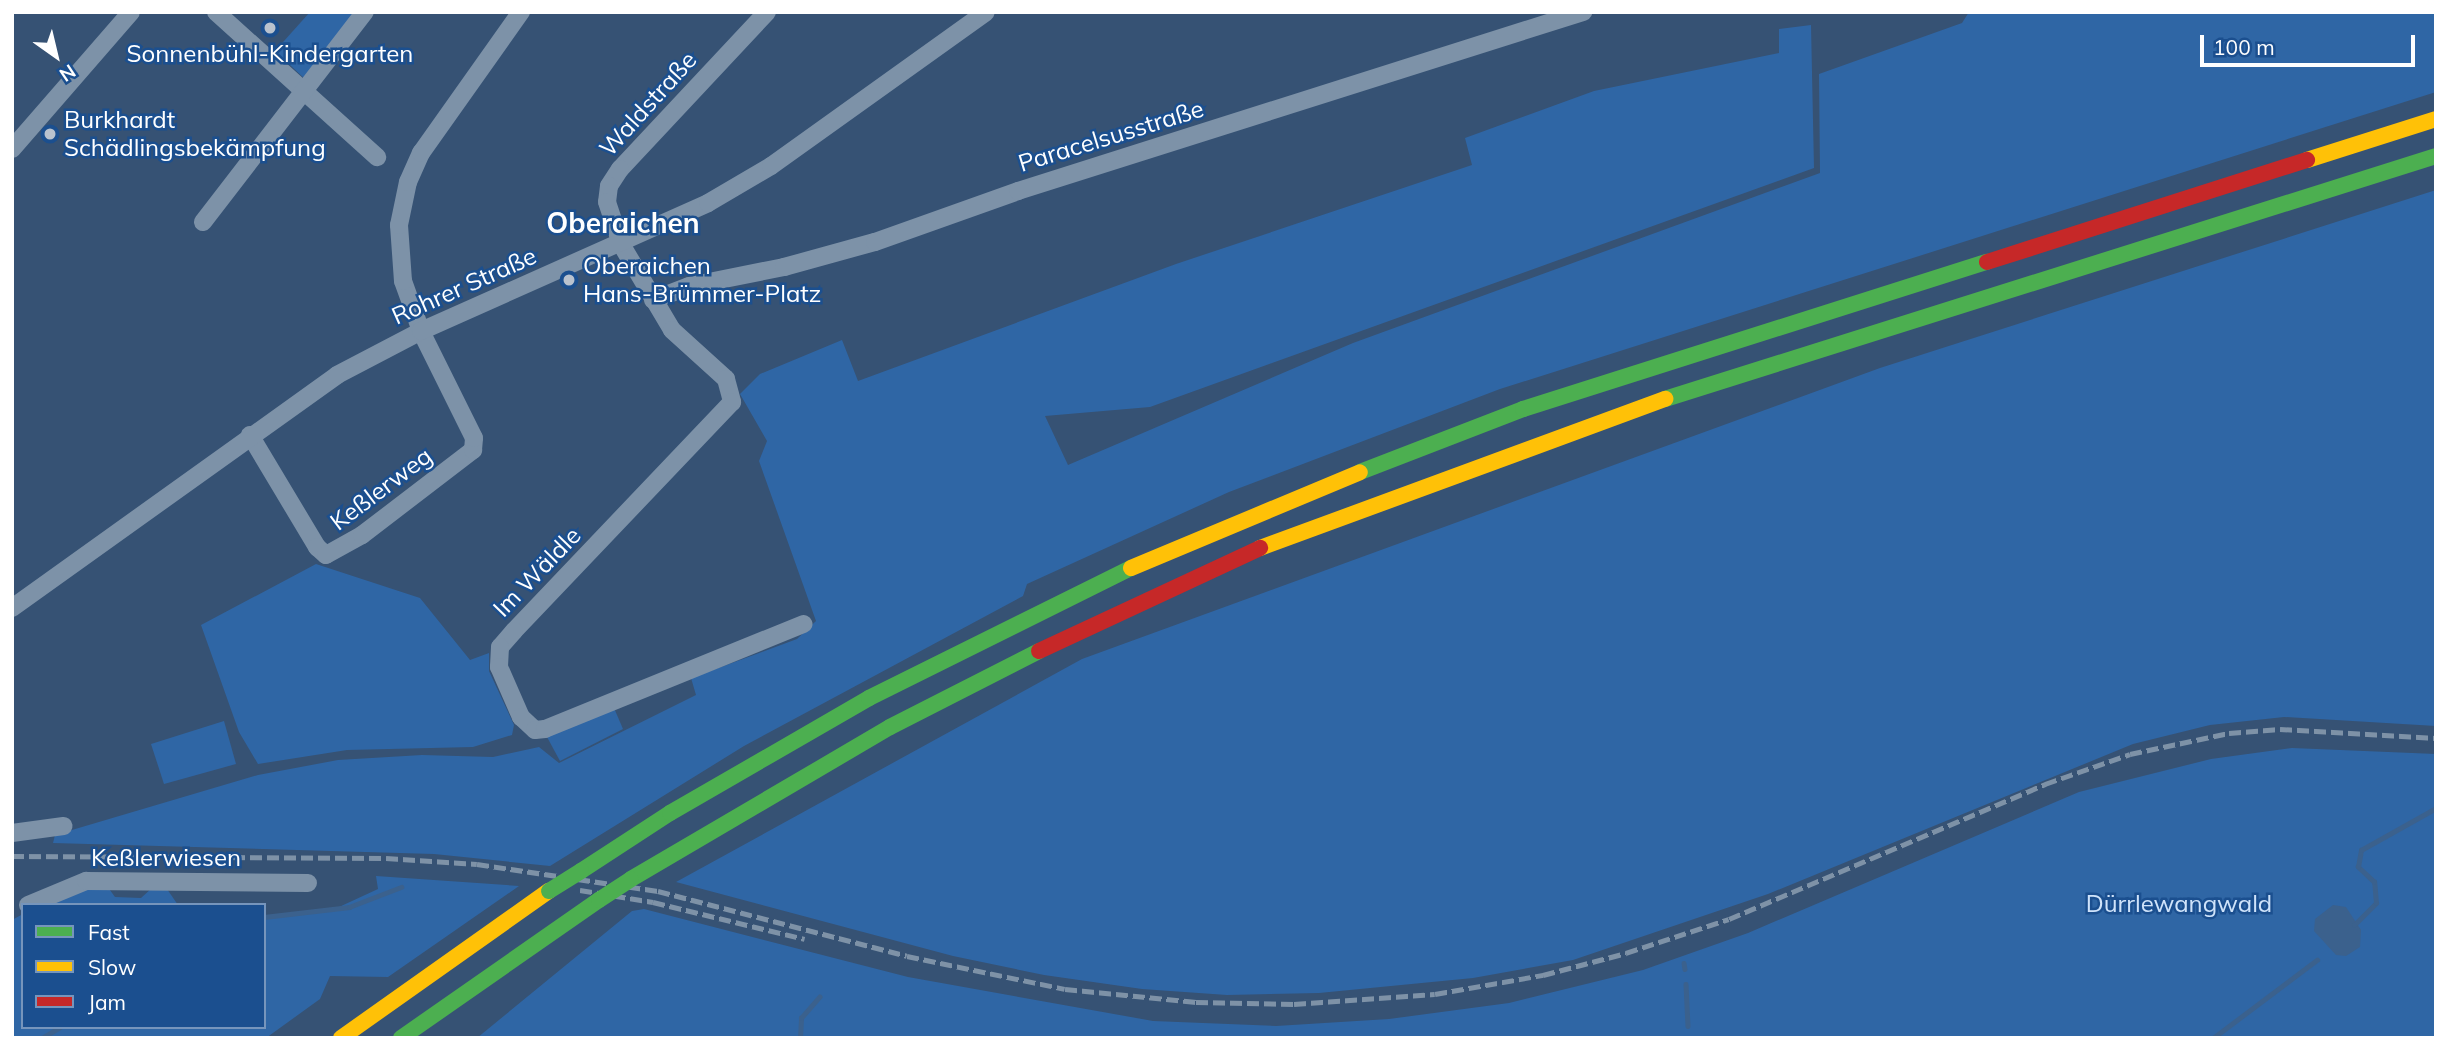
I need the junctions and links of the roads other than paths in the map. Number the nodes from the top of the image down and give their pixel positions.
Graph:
1 (131, 12) edge
2 (216, 12) edge
3 (365, 12) edge
4 (521, 12) edge
5 (766, 12) edge
6 (986, 12) edge
7 (1583, 12) edge
8 (304, 92) junction
9 (2436, 119) edge
10 (12, 149) edge
11 (377, 156) dead end
12 (2436, 156) edge
13 (203, 222) dead end
14 (621, 244) junction
15 (653, 300) junction
16 (421, 331) junction
17 (250, 435) junction
18 (12, 608) edge
19 (804, 624) dead end
20 (64, 826) dead end
21 (12, 833) edge
22 (308, 883) dead end
23 (33, 903) edge
24 (341, 1038) edge
25 (401, 1038) edge

1 - 10 street
2 - 8 street
3 - 8 street
4 - 16 street
5 - 14 street, Waldstraße
6 - 14 street, Rohrer Straße
7 - 15 street, Paracelsusstraße
8 - 11 street
8 - 13 street
9 - 24 highway, bridge
12 - 25 highway, bridge
14 - 15 street
14 - 16 street, Rohrer Straße
15 - 19 street, Im Wäldle
16 - 17 street, Rohrer Straße
16 - 17 street, Keßlerweg
17 - 18 street, Rohrer Straße
20 - 21 street
22 - 23 street, Keßlerwiesen

